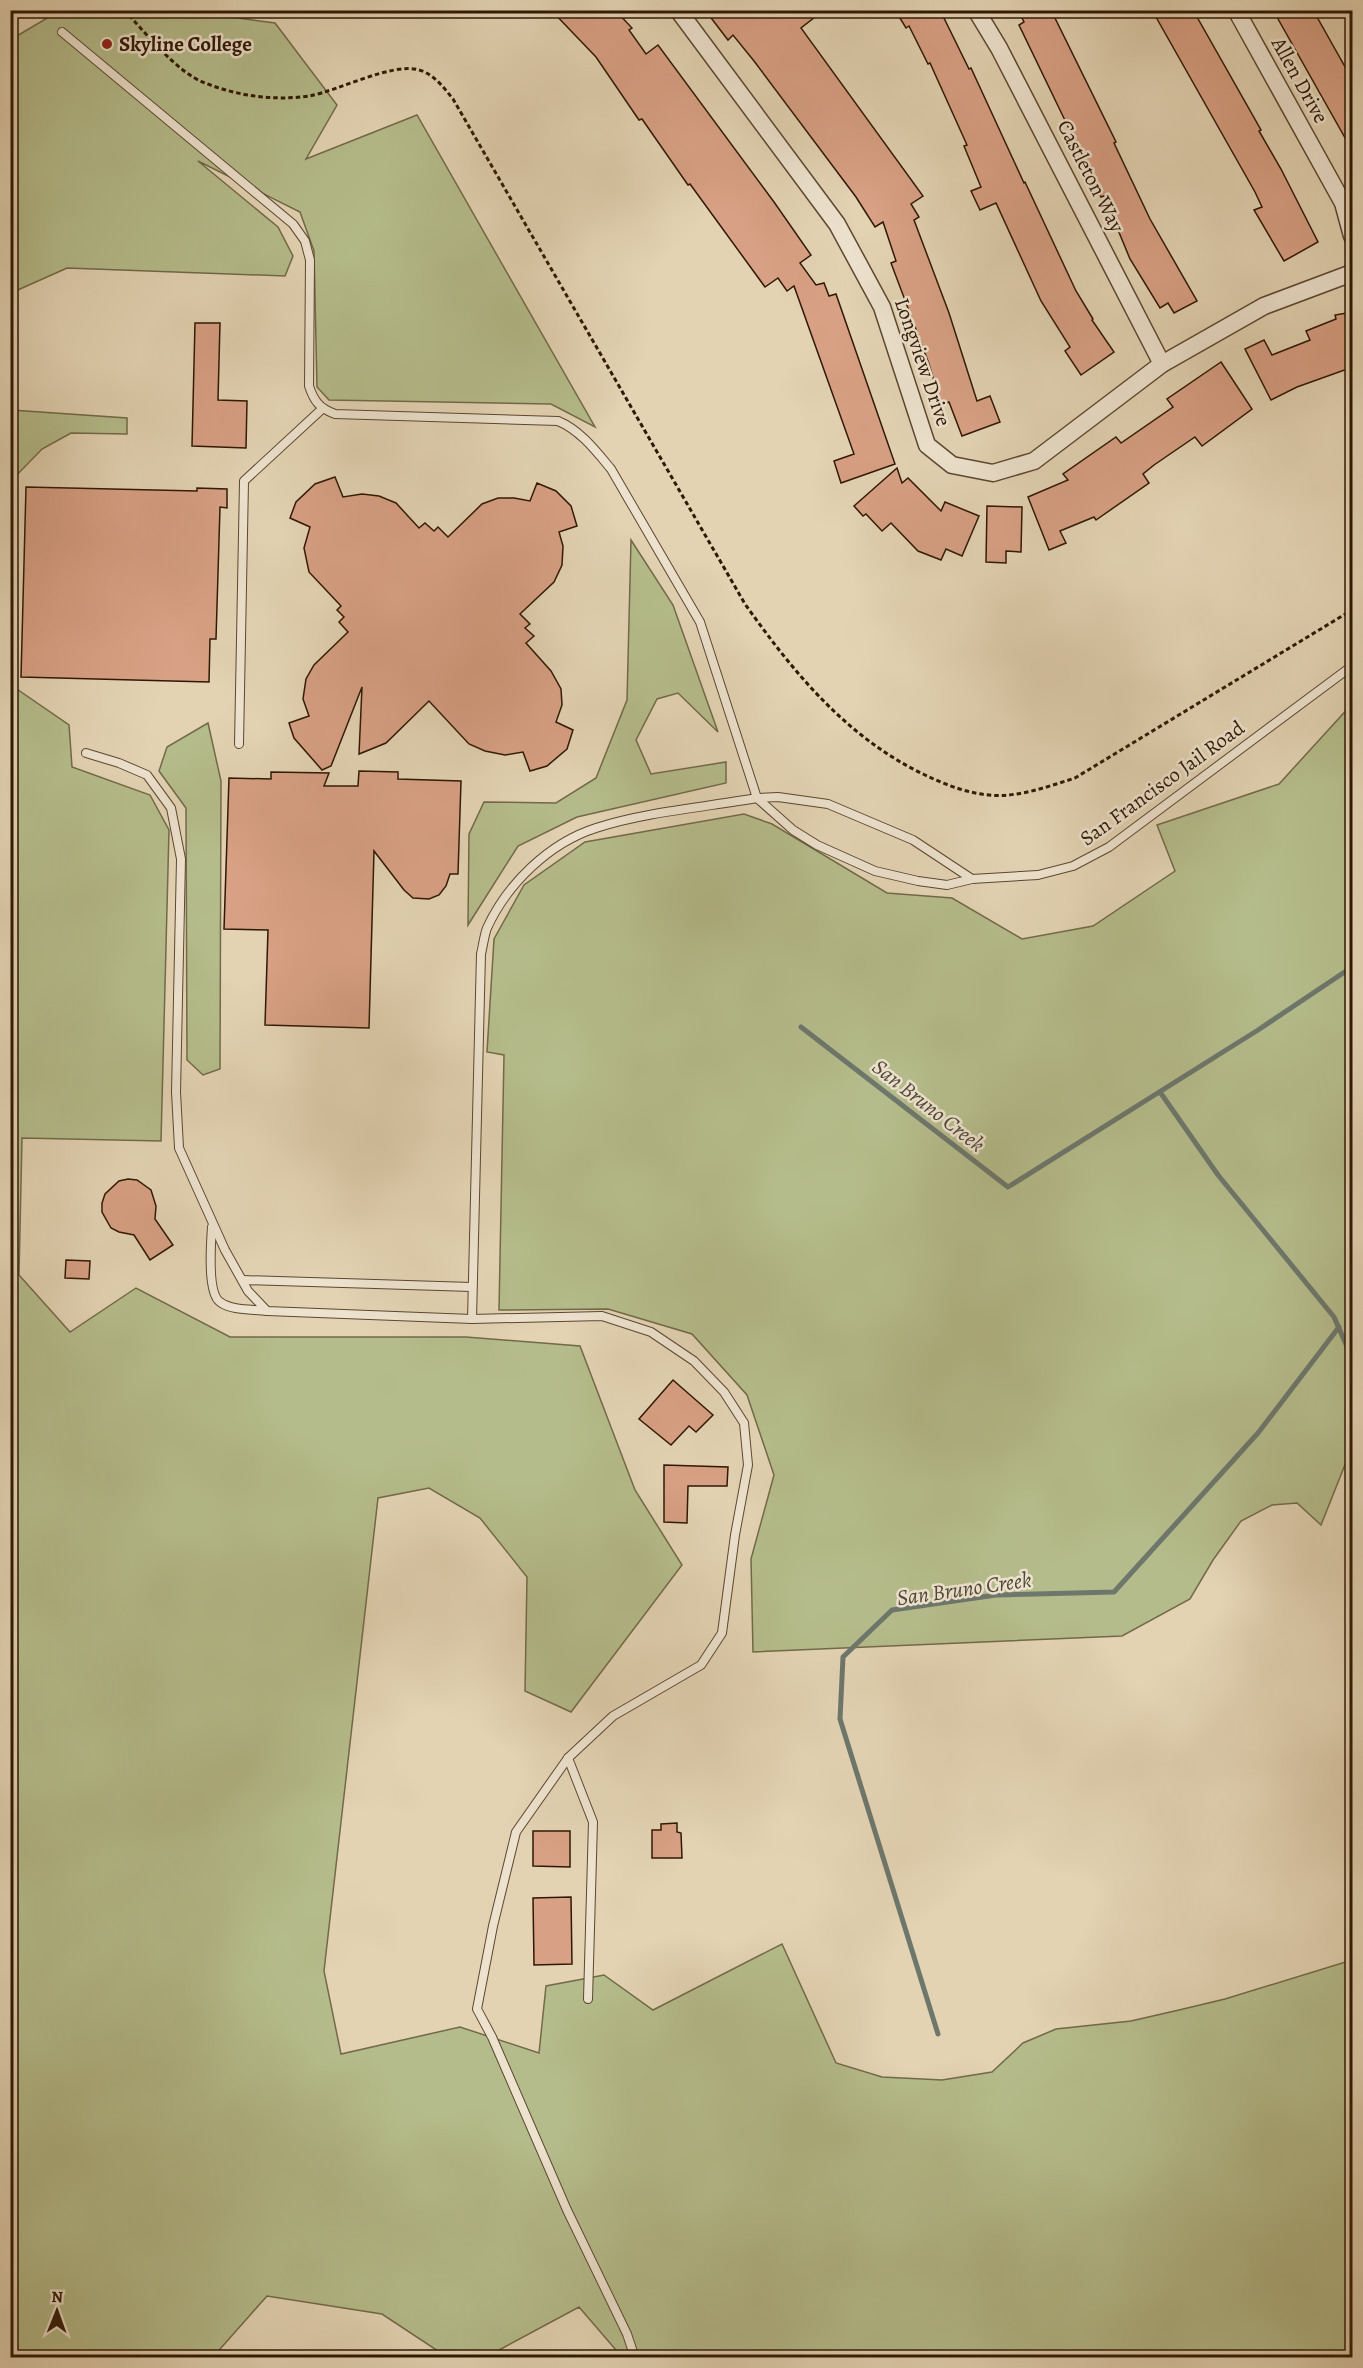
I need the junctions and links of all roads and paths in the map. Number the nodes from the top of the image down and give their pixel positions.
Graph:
1 (124, 10) edge
2 (678, 10) edge
3 (976, 10) edge
4 (1236, 10) edge
5 (62, 32) dead end
6 (1353, 236) edge
7 (1353, 273) edge
8 (1162, 364) junction
9 (322, 410) junction
10 (1353, 610) edge
11 (1353, 666) edge
12 (239, 744) dead end
13 (86, 753) dead end
14 (757, 798) junction
15 (972, 879) junction
16 (212, 1223) junction
17 (242, 1280) junction
18 (472, 1287) junction
19 (267, 1311) junction
20 (472, 1319) junction
21 (568, 1758) junction
22 (588, 1999) dead end
23 (635, 2358) edge

1 - 10 path
2 - 8 street, Longview Drive
3 - 8 street, Castleton Way
4 - 6 street, Allen Drive
5 - 9 lane
7 - 8 street, Longview Drive
9 - 12 lane
9 - 14 lane
11 - 15 lane, San Francisco Jail Road
13 - 16 lane
14 - 15 lane
14 - 15 lane, San Francisco Jail Road
14 - 18 lane
16 - 17 lane
16 - 19 lane
17 - 18 lane
17 - 19 lane
18 - 20 lane
19 - 20 lane
20 - 21 lane
21 - 22 lane
21 - 23 lane

